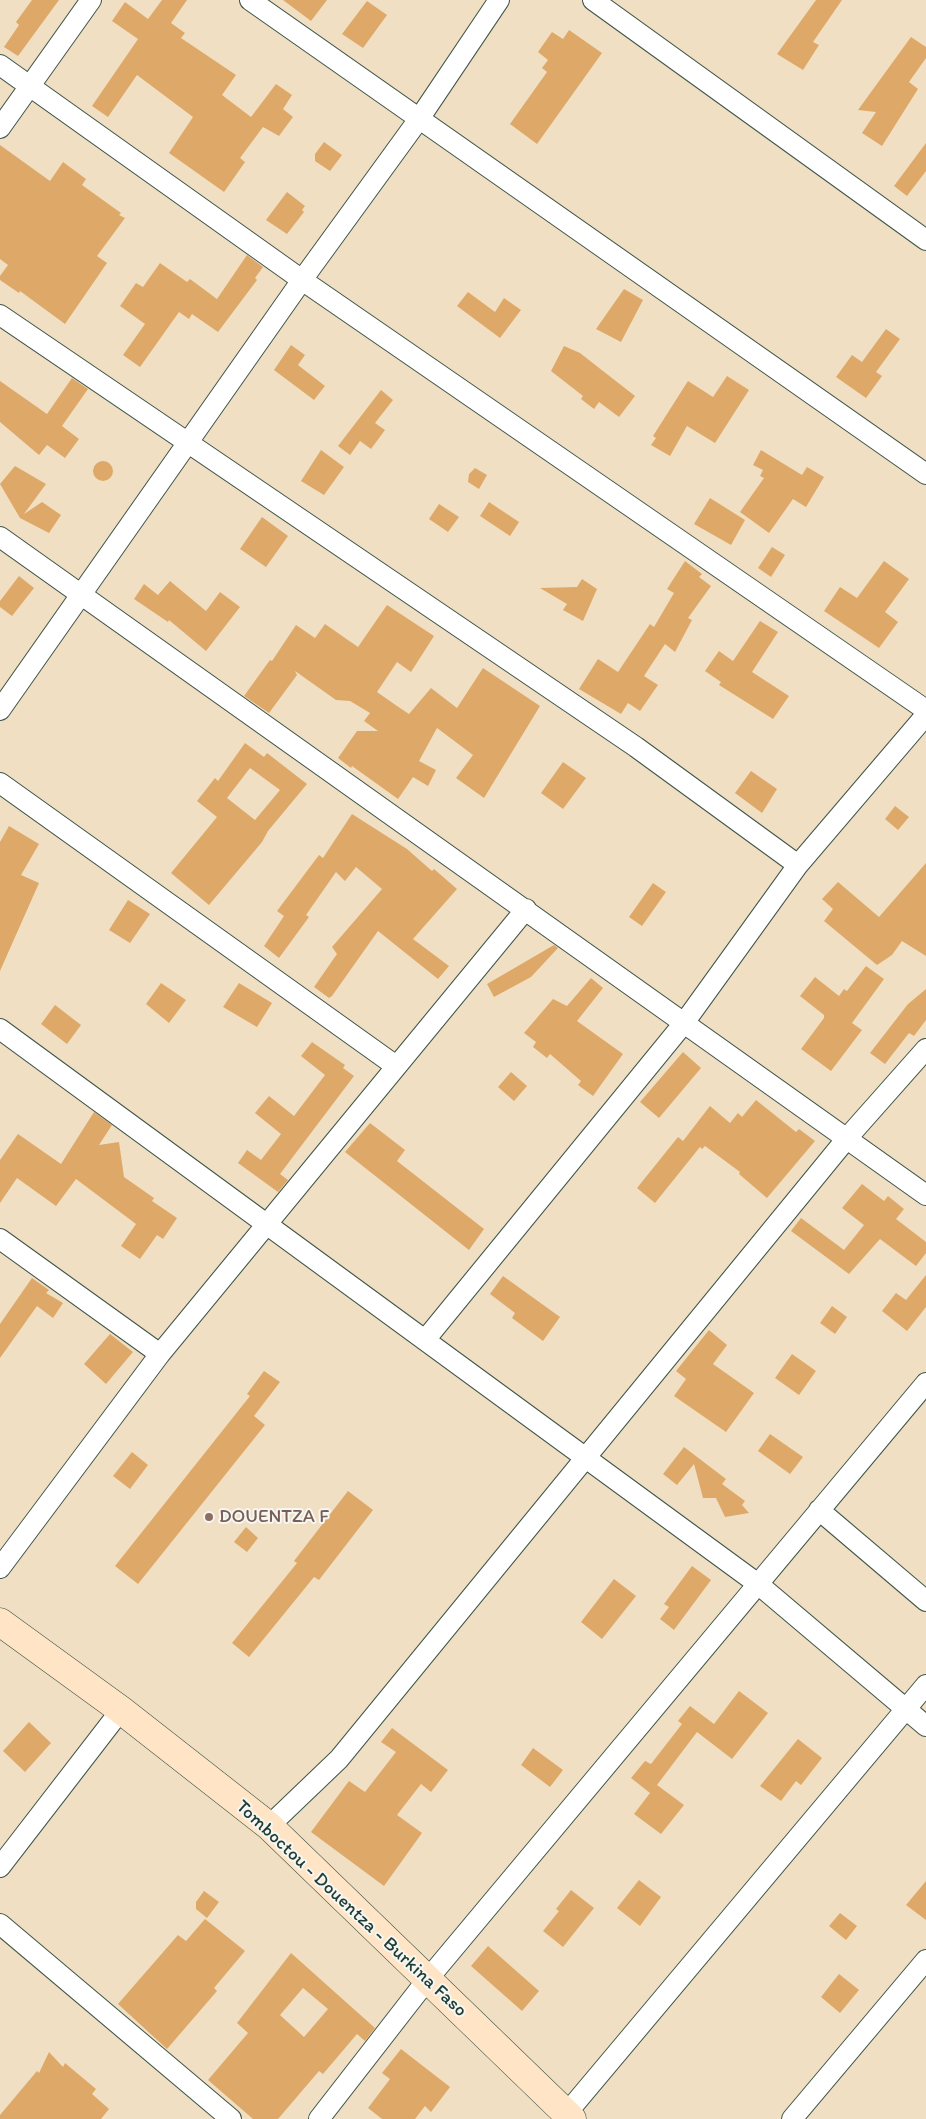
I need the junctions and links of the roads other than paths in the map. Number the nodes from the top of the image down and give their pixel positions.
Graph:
1 (91, 0) edge
2 (250, 0) edge
3 (499, 0) edge
4 (593, 0) edge
5 (0, 65) edge
6 (30, 86) junction
7 (419, 119) junction
8 (0, 128) edge
9 (926, 240) edge
10 (302, 280) junction
11 (0, 315) edge
12 (188, 443) junction
13 (926, 474) edge
14 (0, 537) edge
15 (82, 594) junction
16 (0, 710) edge
17 (926, 710) edge
18 (926, 715) edge
19 (0, 783) edge
20 (798, 865) junction
21 (526, 909) junction
22 (684, 1023) junction
23 (0, 1029) edge
24 (926, 1049) edge
25 (396, 1066) junction
26 (848, 1138) junction
27 (926, 1194) edge
28 (267, 1224) junction
29 (0, 1239) edge
30 (425, 1340) junction
31 (160, 1354) junction
32 (926, 1383) edge
33 (585, 1457) junction
34 (819, 1510) junction
35 (0, 1568) edge
36 (758, 1584) junction
37 (926, 1601) edge
38 (0, 1622) edge
39 (926, 1686) edge
40 (906, 1709) junction
41 (121, 1710) junction
42 (926, 1726) edge
43 (269, 1826) junction
44 (0, 1867) edge
45 (0, 1924) edge
46 (926, 1960) edge
47 (427, 1980) junction
48 (569, 2116) edge
49 (231, 2119) edge
50 (319, 2119) edge
51 (792, 2119) edge

1 - 6 street
2 - 7 street
3 - 7 street
4 - 9 street
5 - 6 street
6 - 8 street
6 - 10 street
7 - 10 street
7 - 13 street
10 - 12 street
10 - 17 street
11 - 12 street
12 - 15 street
12 - 20 street
14 - 15 street
15 - 16 street
15 - 21 street
18 - 20 street
19 - 25 street
20 - 22 street
21 - 22 street
21 - 25 street
22 - 26 street
22 - 30 street
23 - 28 street
24 - 26 street
25 - 28 street
26 - 27 street
26 - 33 street
28 - 30 street
28 - 31 street
29 - 31 street
30 - 33 street
31 - 35 street
32 - 34 street
33 - 36 street
33 - 43 street
34 - 36 street
34 - 37 street
36 - 40 street
36 - 47 street
38 - 41 main road, Tomboctou - Douentza - Burkina Faso
39 - 40 street
40 - 42 street
40 - 48 street
41 - 43 main road, Tomboctou - Douentza - Burkina Faso
41 - 44 street
43 - 47 main road, Tomboctou - Douentza - Burkina Faso
45 - 49 street
46 - 51 street
47 - 48 main road, Tomboctou - Douentza - Burkina Faso
47 - 50 street

